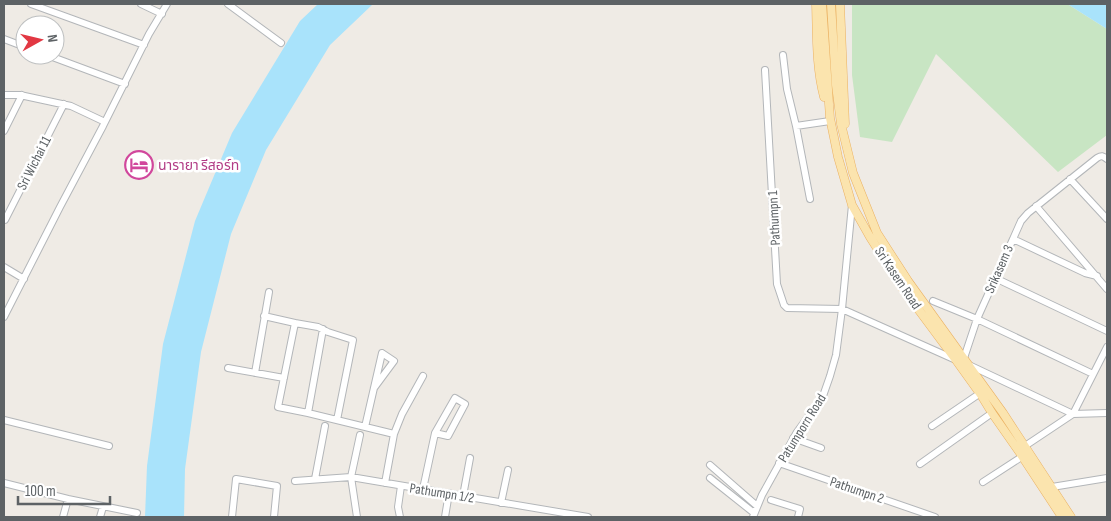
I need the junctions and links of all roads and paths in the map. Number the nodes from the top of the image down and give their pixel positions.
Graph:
1 (31, 4) edge
2 (141, 4) edge
3 (167, 4) edge
4 (228, 4) edge
5 (816, 4) edge
6 (840, 4) edge
7 (822, 7) edge
8 (832, 8) edge
9 (162, 14) junction
10 (281, 43) dead end
11 (144, 45) junction
12 (783, 55) dead end
13 (65, 62) edge
14 (766, 70) dead end
15 (125, 84) junction
16 (4, 95) edge
17 (22, 95) junction
18 (64, 104) junction
19 (830, 120) junction
20 (105, 122) junction
21 (796, 126) junction
22 (4, 131) edge
23 (1107, 159) edge
24 (853, 173) junction
25 (1070, 179) junction
26 (810, 199) dead end
27 (852, 205) junction
28 (1036, 206) junction
29 (1107, 219) edge
30 (4, 220) edge
31 (1013, 239) junction
32 (4, 267) edge
33 (1097, 276) junction
34 (995, 278) junction
35 (24, 279) junction
36 (1107, 288) edge
37 (269, 292) dead end
38 (932, 301) dead end
39 (842, 308) junction
40 (4, 316) edge
41 (264, 316) junction
42 (977, 319) junction
43 (295, 323) junction
44 (323, 329) junction
45 (1107, 331) edge
46 (1107, 347) edge
47 (960, 359) junction
48 (969, 365) junction
49 (228, 368) dead end
50 (255, 373) junction
51 (1093, 374) junction
52 (423, 376) dead end
53 (284, 378) junction
54 (374, 388) junction
55 (980, 394) junction
56 (1107, 412) edge
57 (308, 413) junction
58 (992, 413) junction
59 (1073, 414) junction
60 (4, 420) edge
61 (337, 420) junction
62 (325, 426) dead end
63 (932, 426) dead end
64 (365, 427) junction
65 (435, 433) junction
66 (394, 434) junction
67 (360, 435) dead end
68 (794, 438) junction
69 (109, 446) dead end
70 (1025, 446) junction
71 (821, 448) dead end
72 (1023, 456) junction
73 (470, 458) dead end
74 (780, 463) junction
75 (710, 464) dead end
76 (920, 464) dead end
77 (508, 470) dead end
78 (351, 477) junction
79 (710, 478) dead end
80 (1107, 478) edge
81 (316, 479) junction
82 (295, 481) dead end
83 (983, 482) dead end
84 (4, 483) edge
85 (384, 483) junction
86 (401, 486) junction
87 (1052, 487) junction
88 (423, 489) junction
89 (449, 494) junction
90 (463, 496) junction
91 (68, 499) junction
92 (771, 500) dead end
93 (501, 503) junction
94 (757, 506) junction
95 (103, 507) junction
96 (137, 513) dead end
97 (753, 515) edge
98 (63, 517) edge
99 (100, 517) edge
100 (232, 517) edge
101 (274, 517) edge
102 (357, 517) edge
103 (400, 517) edge
104 (445, 517) edge
105 (579, 517) edge
106 (588, 517) edge
107 (798, 517) edge
108 (934, 517) edge
109 (1062, 517) edge
110 (1071, 517) edge

1 - 11 street
2 - 9 street
3 - 9 street
4 - 10 street
5 - 19 main road
6 - 24 main road
7 - 19 main road, Sri Kasem Road
8 - 24 main road, Sri Kasem Road
9 - 11 street
11 - 15 street
12 - 21 street
13 - 15 street
14 - 39 street, Pathumpn 1
15 - 20 street
16 - 17 street
17 - 18 street
17 - 22 street
18 - 20 street
18 - 30 street, Sri Wichai 11
19 - 21 street
19 - 27 main road, Sri Kasem Road
20 - 35 street
21 - 26 street
23 - 25 street
24 - 47 main road, Sri Kasem Road
25 - 28 street
25 - 29 street
27 - 39 street, Patumporn Road
27 - 47 main road, Sri Kasem Road
28 - 31 street
28 - 33 street
31 - 33 street, Srikasem 3
31 - 34 street, Srikasem 3
32 - 35 street
33 - 36 street
34 - 42 street, Srikasem 3
34 - 45 street
35 - 40 street
37 - 41 street
38 - 42 street
39 - 47 street
39 - 68 street, Patumporn Road
41 - 43 street
41 - 50 street
42 - 47 street, Srikasem 3
42 - 51 street
43 - 44 street
43 - 53 street
44 - 57 street
44 - 61 street
46 - 51 street
47 - 48 main road, Sri Kasem Road
47 - 55 main road, Sri Kasem Road
48 - 59 street
48 - 70 main road, Sri Kasem Road
49 - 50 street
50 - 53 street
51 - 59 street
52 - 66 street
53 - 57 street
54 - 54 street
54 - 64 street
55 - 58 main road, Sri Kasem Road
55 - 63 street
56 - 59 street
57 - 61 street
58 - 72 main road, Sri Kasem Road
58 - 76 street
59 - 70 street
60 - 69 street
61 - 64 street
62 - 81 street
64 - 66 street
65 - 65 street
65 - 88 street
66 - 85 street
67 - 78 street
68 - 71 street
68 - 74 street, Patumporn Road
70 - 87 main road, Sri Kasem Road
72 - 83 street
72 - 109 main road, Sri Kasem Road
73 - 90 street
74 - 94 street, Patumporn Road
74 - 108 street, Pathumpn 2
75 - 94 street
77 - 93 street
78 - 81 street, Pathumpn 1/2
78 - 85 street, Pathumpn 1/2
78 - 102 street
79 - 97 street
80 - 87 street
81 - 82 street, Pathumpn 1/2
84 - 91 street
85 - 86 street, Pathumpn 1/2
86 - 88 street, Pathumpn 1/2
86 - 103 street
87 - 110 main road, Sri Kasem Road
88 - 89 street, Pathumpn 1/2
89 - 90 street, Pathumpn 1/2
89 - 104 street
90 - 93 street, Pathumpn 1/2
91 - 95 street
91 - 98 street
92 - 107 street
93 - 105 street, Pathumpn 1/2
94 - 97 street, Patumporn Road
95 - 96 street
95 - 99 street
100 - 101 street
105 - 106 street, Pathumpn 1/2

